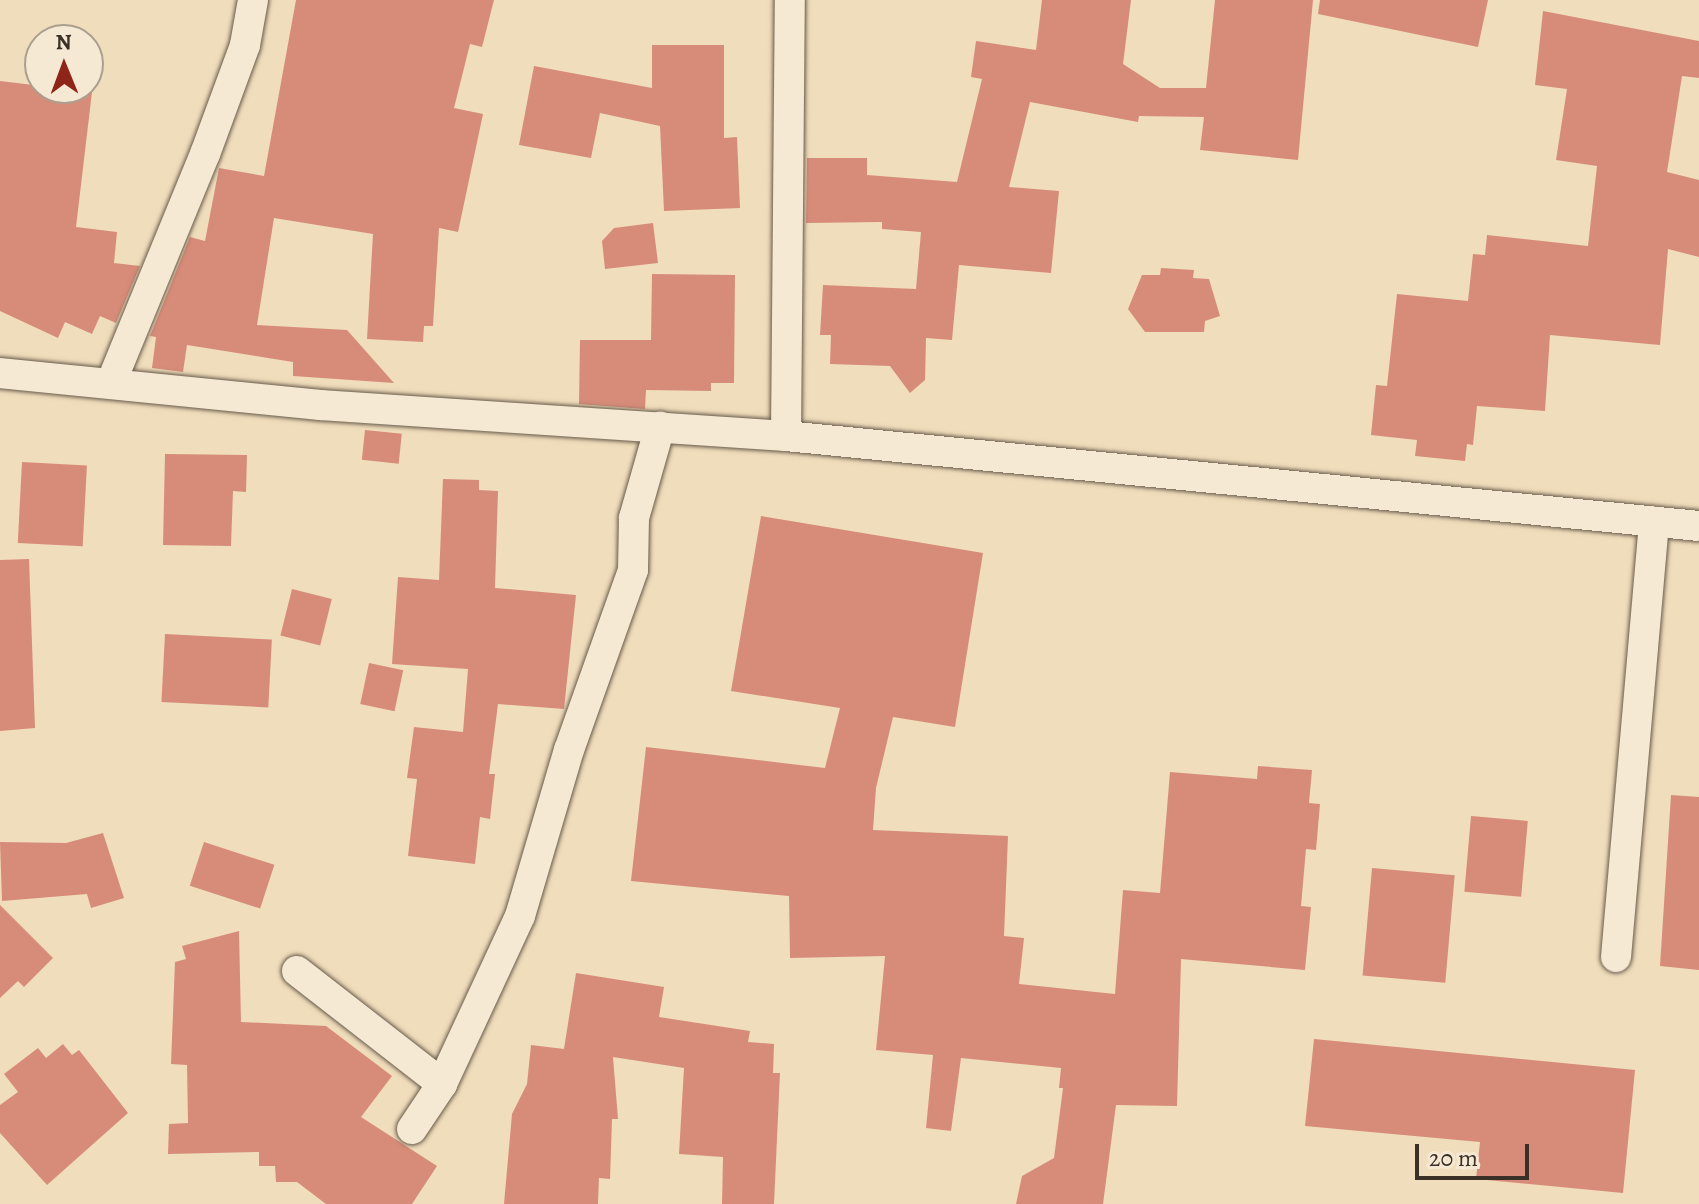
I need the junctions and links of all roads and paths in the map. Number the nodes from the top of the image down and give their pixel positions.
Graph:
1 (253, 0) edge
2 (790, 0) edge
3 (0, 373) edge
4 (111, 383) junction
5 (660, 427) junction
6 (786, 436) junction
7 (1654, 522) junction
8 (1699, 526) edge
9 (1616, 957) dead end
10 (297, 971) dead end
11 (442, 1084) junction
12 (412, 1129) dead end

1 - 4 street
2 - 6 street
3 - 4 street
4 - 5 street
5 - 6 street
5 - 11 street
6 - 7 street
7 - 8 street
7 - 9 street
10 - 11 street
11 - 12 street

